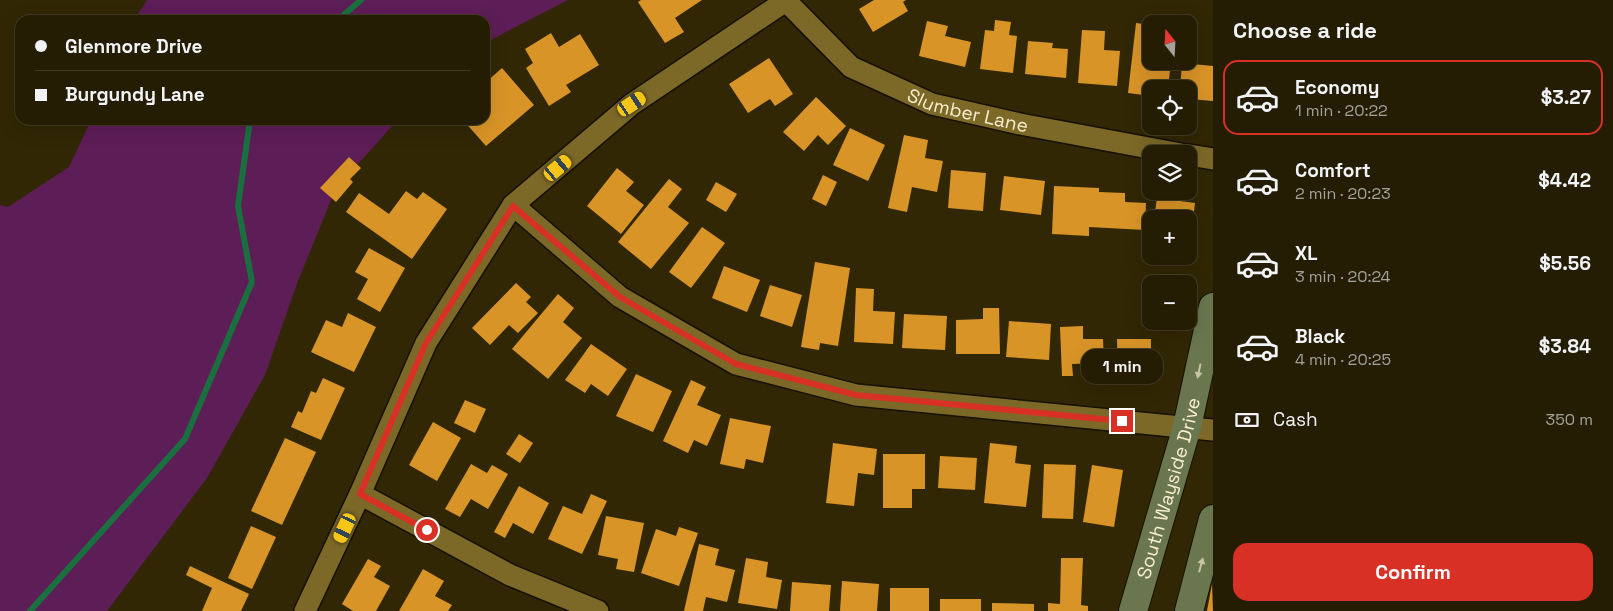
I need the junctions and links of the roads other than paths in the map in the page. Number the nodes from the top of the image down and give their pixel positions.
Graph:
1 (787, 0) edge
2 (1142, 147) edge
3 (1197, 157) edge
4 (1213, 160) edge
5 (513, 206) junction
6 (1213, 307) edge
7 (1200, 428) edge
8 (360, 494) junction
9 (1213, 519) edge
10 (305, 611) edge
11 (598, 611) edge
12 (1133, 611) edge
13 (1189, 611) edge

1 - 2 street, Slumber Lane
1 - 5 street
3 - 4 street
5 - 7 street
5 - 8 street
6 -> 7 main road, South Wayside Drive
7 - 12 main road, South Wayside Drive
8 - 10 street
8 - 11 street
13 -> 9 main road

